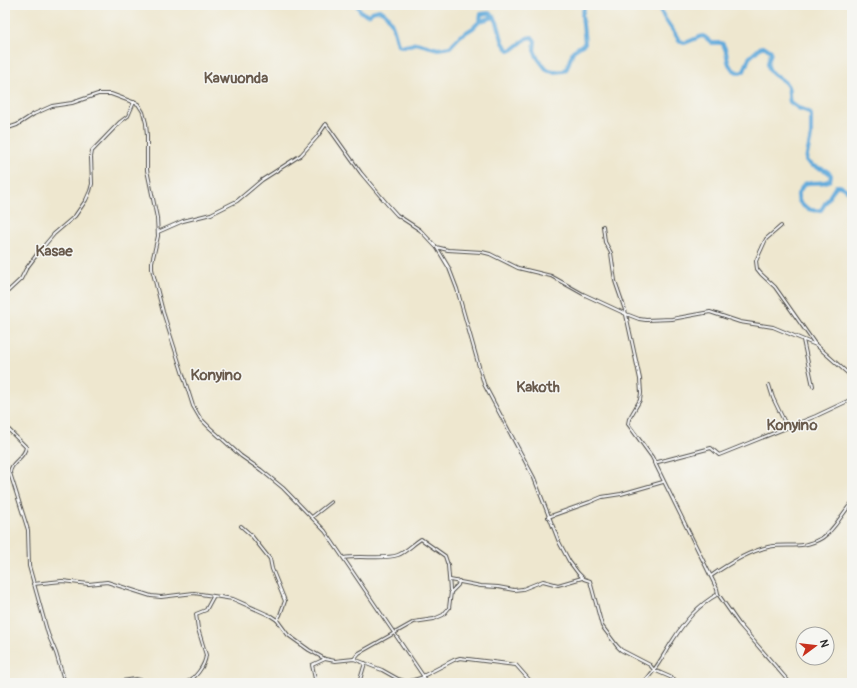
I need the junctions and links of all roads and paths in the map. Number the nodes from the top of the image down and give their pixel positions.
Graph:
1 (134, 102) junction
2 (5, 128) edge
3 (603, 226) dead end
4 (781, 226) dead end
5 (158, 232) junction
6 (436, 247) junction
7 (5, 294) edge
8 (626, 314) junction
9 (803, 340) junction
10 (816, 345) junction
11 (852, 378) edge
12 (769, 385) dead end
13 (813, 386) dead end
14 (852, 398) edge
15 (5, 426) edge
16 (787, 427) junction
17 (654, 463) junction
18 (664, 482) junction
19 (331, 502) dead end
20 (852, 503) edge
21 (312, 517) junction
22 (548, 517) junction
23 (241, 526) dead end
24 (344, 558) junction
25 (710, 576) junction
26 (583, 578) junction
27 (450, 580) junction
28 (459, 581) junction
29 (33, 584) junction
30 (451, 592) junction
31 (718, 594) junction
32 (214, 596) junction
33 (277, 620) junction
34 (394, 634) junction
35 (354, 658) junction
36 (326, 659) junction
37 (365, 663) junction
38 (654, 670) junction
39 (424, 676) junction
40 (65, 683) edge
41 (84, 683) edge
42 (152, 683) edge
43 (185, 683) edge
44 (316, 683) edge
45 (358, 683) edge
46 (428, 683) edge
47 (532, 683) edge
48 (643, 683) edge
49 (678, 683) edge
50 (790, 683) edge

1 - 2 street
1 - 5 street
1 - 7 street
3 - 8 street
4 - 10 street
5 - 6 street
5 - 21 street
6 - 8 street
6 - 22 street
8 - 9 street
8 - 17 street
9 - 10 street
9 - 13 street
10 - 11 street
12 - 16 street
14 - 16 street
15 - 29 street
16 - 17 street
17 - 18 street
18 - 22 street
18 - 25 street
19 - 21 street
20 - 25 street
21 - 24 street
22 - 26 street
23 - 33 street
24 - 27 street
24 - 34 street
25 - 31 street
26 - 28 street
26 - 38 street
27 - 28 street
27 - 30 street
28 - 30 street
29 - 32 street
29 - 40 street
30 - 34 street
31 - 38 street
31 - 50 street
32 - 33 street
32 - 43 street
33 - 36 street
34 - 35 street
34 - 39 street
35 - 36 street
35 - 37 street
36 - 44 street
37 - 39 street
37 - 45 street
38 - 48 street
38 - 49 street
39 - 46 street
39 - 47 street
41 - 42 street

